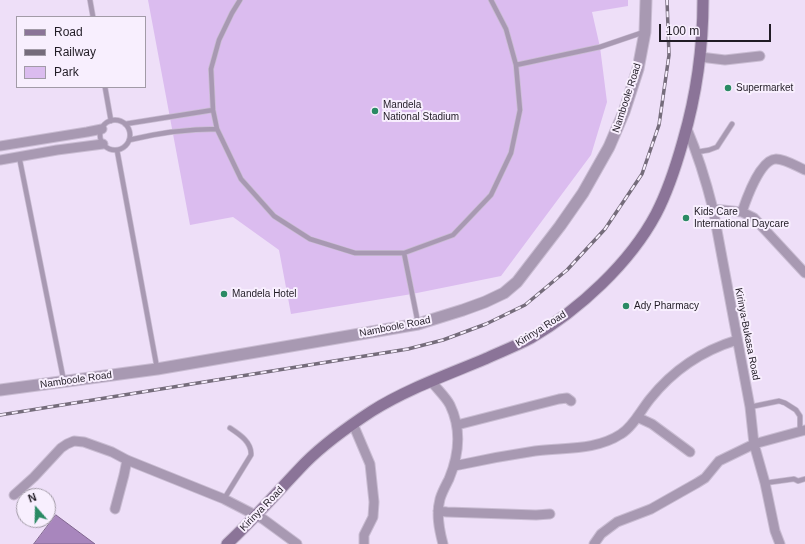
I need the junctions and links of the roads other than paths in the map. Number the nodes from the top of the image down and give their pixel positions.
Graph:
1 (90, 0) edge
2 (240, 0) edge
3 (491, 0) edge
4 (646, 0) edge
5 (703, 0) edge
6 (93, 16) edge
7 (645, 32) junction
8 (760, 56) dead end
9 (700, 57) junction
10 (516, 65) junction
11 (105, 88) edge
12 (213, 110) junction
13 (111, 121) junction
14 (125, 124) junction
15 (732, 124) dead end
16 (102, 128) junction
17 (217, 129) junction
18 (687, 129) junction
19 (129, 140) junction
20 (104, 144) junction
21 (0, 146) edge
22 (118, 150) junction
23 (697, 152) junction
24 (19, 156) junction
25 (0, 160) edge
26 (805, 170) edge
27 (713, 209) junction
28 (742, 212) junction
29 (404, 252) junction
30 (805, 273) edge
31 (418, 324) junction
32 (737, 340) junction
33 (158, 370) junction
34 (431, 381) junction
35 (64, 382) junction
36 (0, 390) edge
37 (571, 401) dead end
38 (750, 407) junction
39 (636, 418) junction
40 (353, 424) junction
41 (457, 425) junction
42 (230, 428) dead end
43 (803, 430) edge
44 (754, 444) junction
45 (690, 452) dead end
46 (127, 460) junction
47 (454, 466) junction
48 (805, 479) edge
49 (764, 483) junction
50 (14, 495) dead end
51 (224, 499) junction
52 (115, 509) dead end
53 (438, 511) junction
54 (550, 514) dead end
55 (257, 516) junction
56 (228, 544) edge
57 (297, 544) edge
58 (364, 544) edge
59 (443, 544) edge
60 (594, 544) edge
61 (779, 544) edge

1 - 6 lane
2 - 12 lane
3 - 10 lane
4 - 7 street, Namboole Road
5 - 9 main road, Kirinya Road
7 - 10 lane
7 - 31 street, Namboole Road
8 - 9 street
9 - 18 main road, Kirinya Road
10 - 29 lane
11 - 13 lane
12 - 14 lane
12 - 17 lane
13 - 14 lane
13 - 16 lane
14 - 19 lane
15 - 23 lane
16 - 20 lane
16 - 21 street
17 - 19 lane
17 - 29 lane
18 - 23 street, Kirinya-Bukasa Road
18 - 34 main road, Kirinya Road
19 - 22 lane
20 - 22 lane
20 - 24 street
22 - 33 lane
23 - 27 street, Kirinya-Bukasa Road
24 - 25 street
24 - 35 lane
26 - 28 street
27 - 28 street
27 - 32 street, Kirinya-Bukasa Road
28 - 30 street
29 - 31 lane
31 - 33 street, Namboole Road
32 - 38 street, Kirinya-Bukasa Road
32 - 39 street
33 - 35 street, Namboole Road
34 - 40 main road, Kirinya Road
34 - 41 street
35 - 36 street, Namboole Road
37 - 41 street
38 - 43 lane
38 - 44 street, Kirinya-Bukasa Road
39 - 45 street
39 - 47 street
40 - 55 main road, Kirinya Road
40 - 58 street
41 - 47 street
42 - 51 lane
43 - 44 street
44 - 49 street, Kirinya-Bukasa Road
44 - 60 street
46 - 50 street
46 - 51 street
46 - 52 street
47 - 53 street
48 - 49 lane
49 - 61 street, Kirinya-Bukasa Road
51 - 55 street
53 - 54 street
53 - 59 street
55 - 56 main road, Kirinya Road
55 - 57 street

